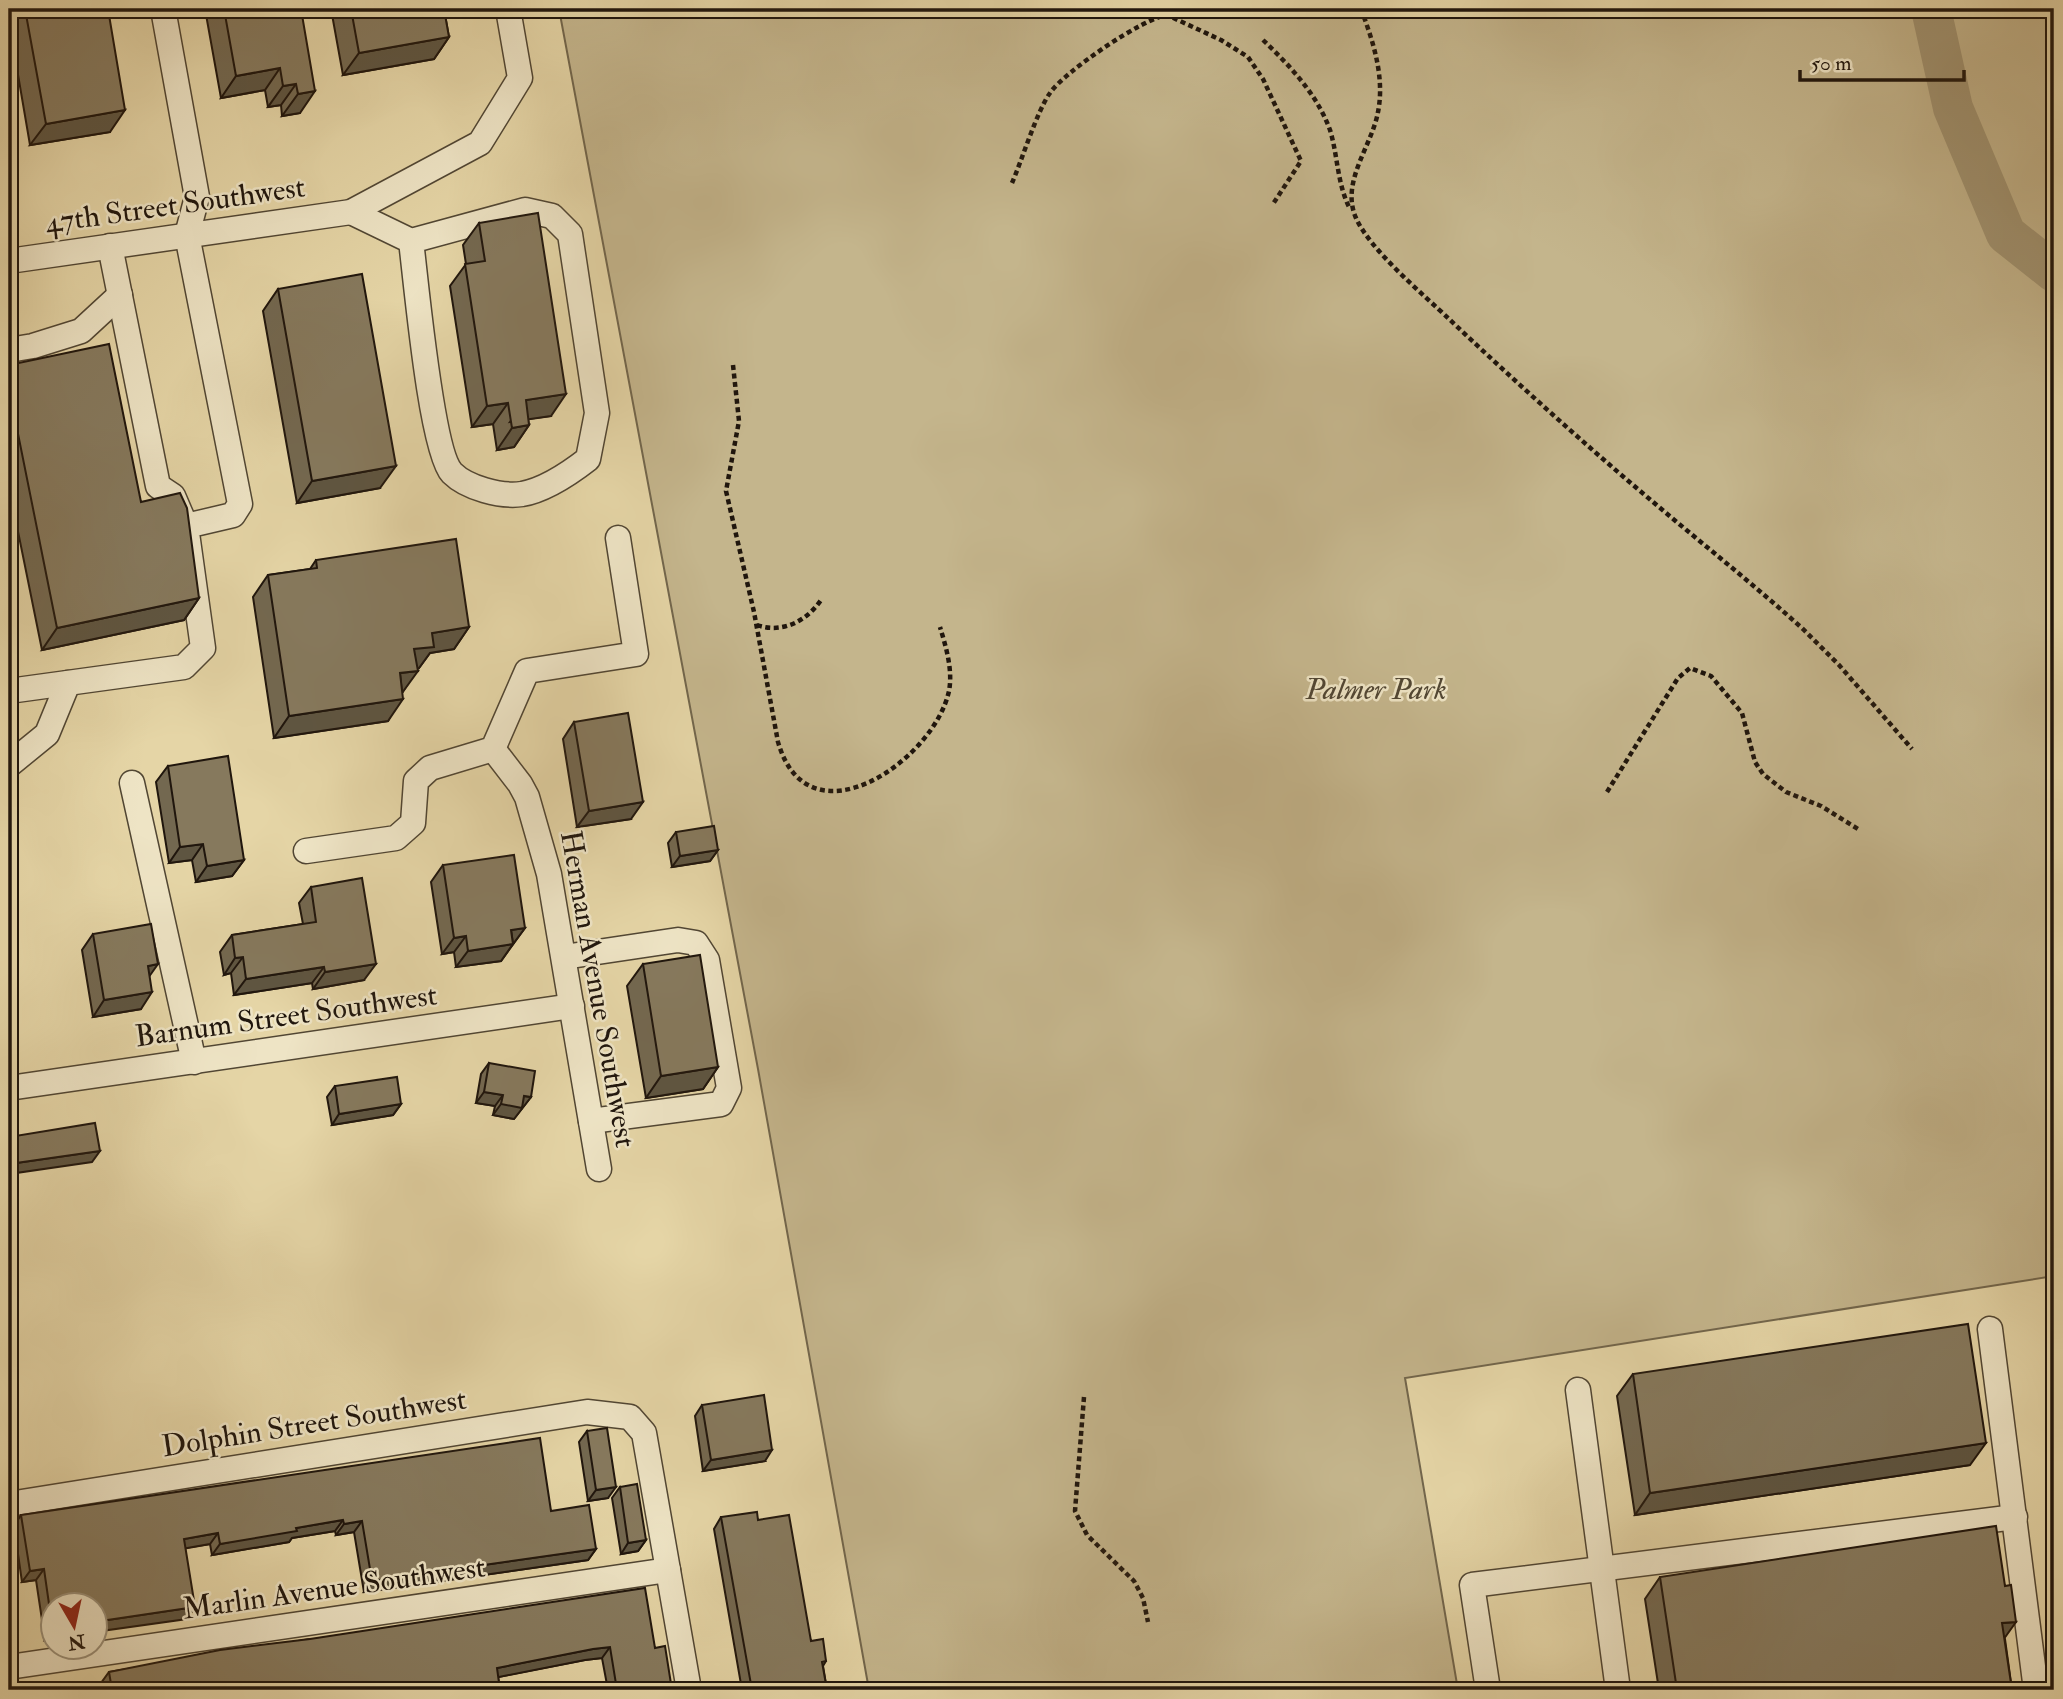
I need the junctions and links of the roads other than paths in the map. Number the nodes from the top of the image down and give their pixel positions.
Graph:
1 (163, 9) edge
2 (508, 9) edge
3 (351, 212) junction
4 (187, 235) junction
5 (411, 241) junction
6 (110, 246) junction
7 (9, 261) edge
8 (120, 295) junction
9 (9, 350) edge
10 (186, 526) junction
11 (618, 538) dead end
12 (68, 683) junction
13 (9, 691) edge
14 (494, 749) junction
15 (9, 765) edge
16 (132, 783) dead end
17 (306, 851) dead end
18 (564, 957) junction
19 (572, 1006) junction
20 (194, 1062) junction
21 (9, 1088) edge
22 (591, 1121) junction
23 (599, 1169) dead end
24 (1990, 1329) dead end
25 (1578, 1390) dead end
26 (9, 1504) edge
27 (2015, 1517) junction
28 (1604, 1569) junction
29 (668, 1570) junction
30 (11, 1668) edge
31 (690, 1690) edge
32 (1488, 1690) edge
33 (1618, 1690) edge
34 (2036, 1690) edge

1 - 4 street
2 - 3 street
3 - 4 street, 47th Street Southwest
3 - 5 street
4 - 6 street, 47th Street Southwest
4 - 10 street
5 - 5 street
6 - 7 street, 47th Street Southwest
6 - 8 street
8 - 9 street
8 - 10 street
10 - 12 street
11 - 14 street
12 - 13 street
12 - 15 street
14 - 17 street
14 - 18 street, Herman Avenue Southwest
16 - 20 street
18 - 19 street, Herman Avenue Southwest
18 - 22 street
19 - 20 street, Barnum Street Southwest
19 - 22 street, Herman Avenue Southwest
20 - 21 street, Barnum Street Southwest
22 - 23 street, Herman Avenue Southwest
24 - 27 street
25 - 28 street
26 - 29 street, Dolphin Street Southwest
27 - 28 street
27 - 34 street
28 - 32 street
28 - 33 street
29 - 30 street, Marlin Avenue Southwest
29 - 31 street

